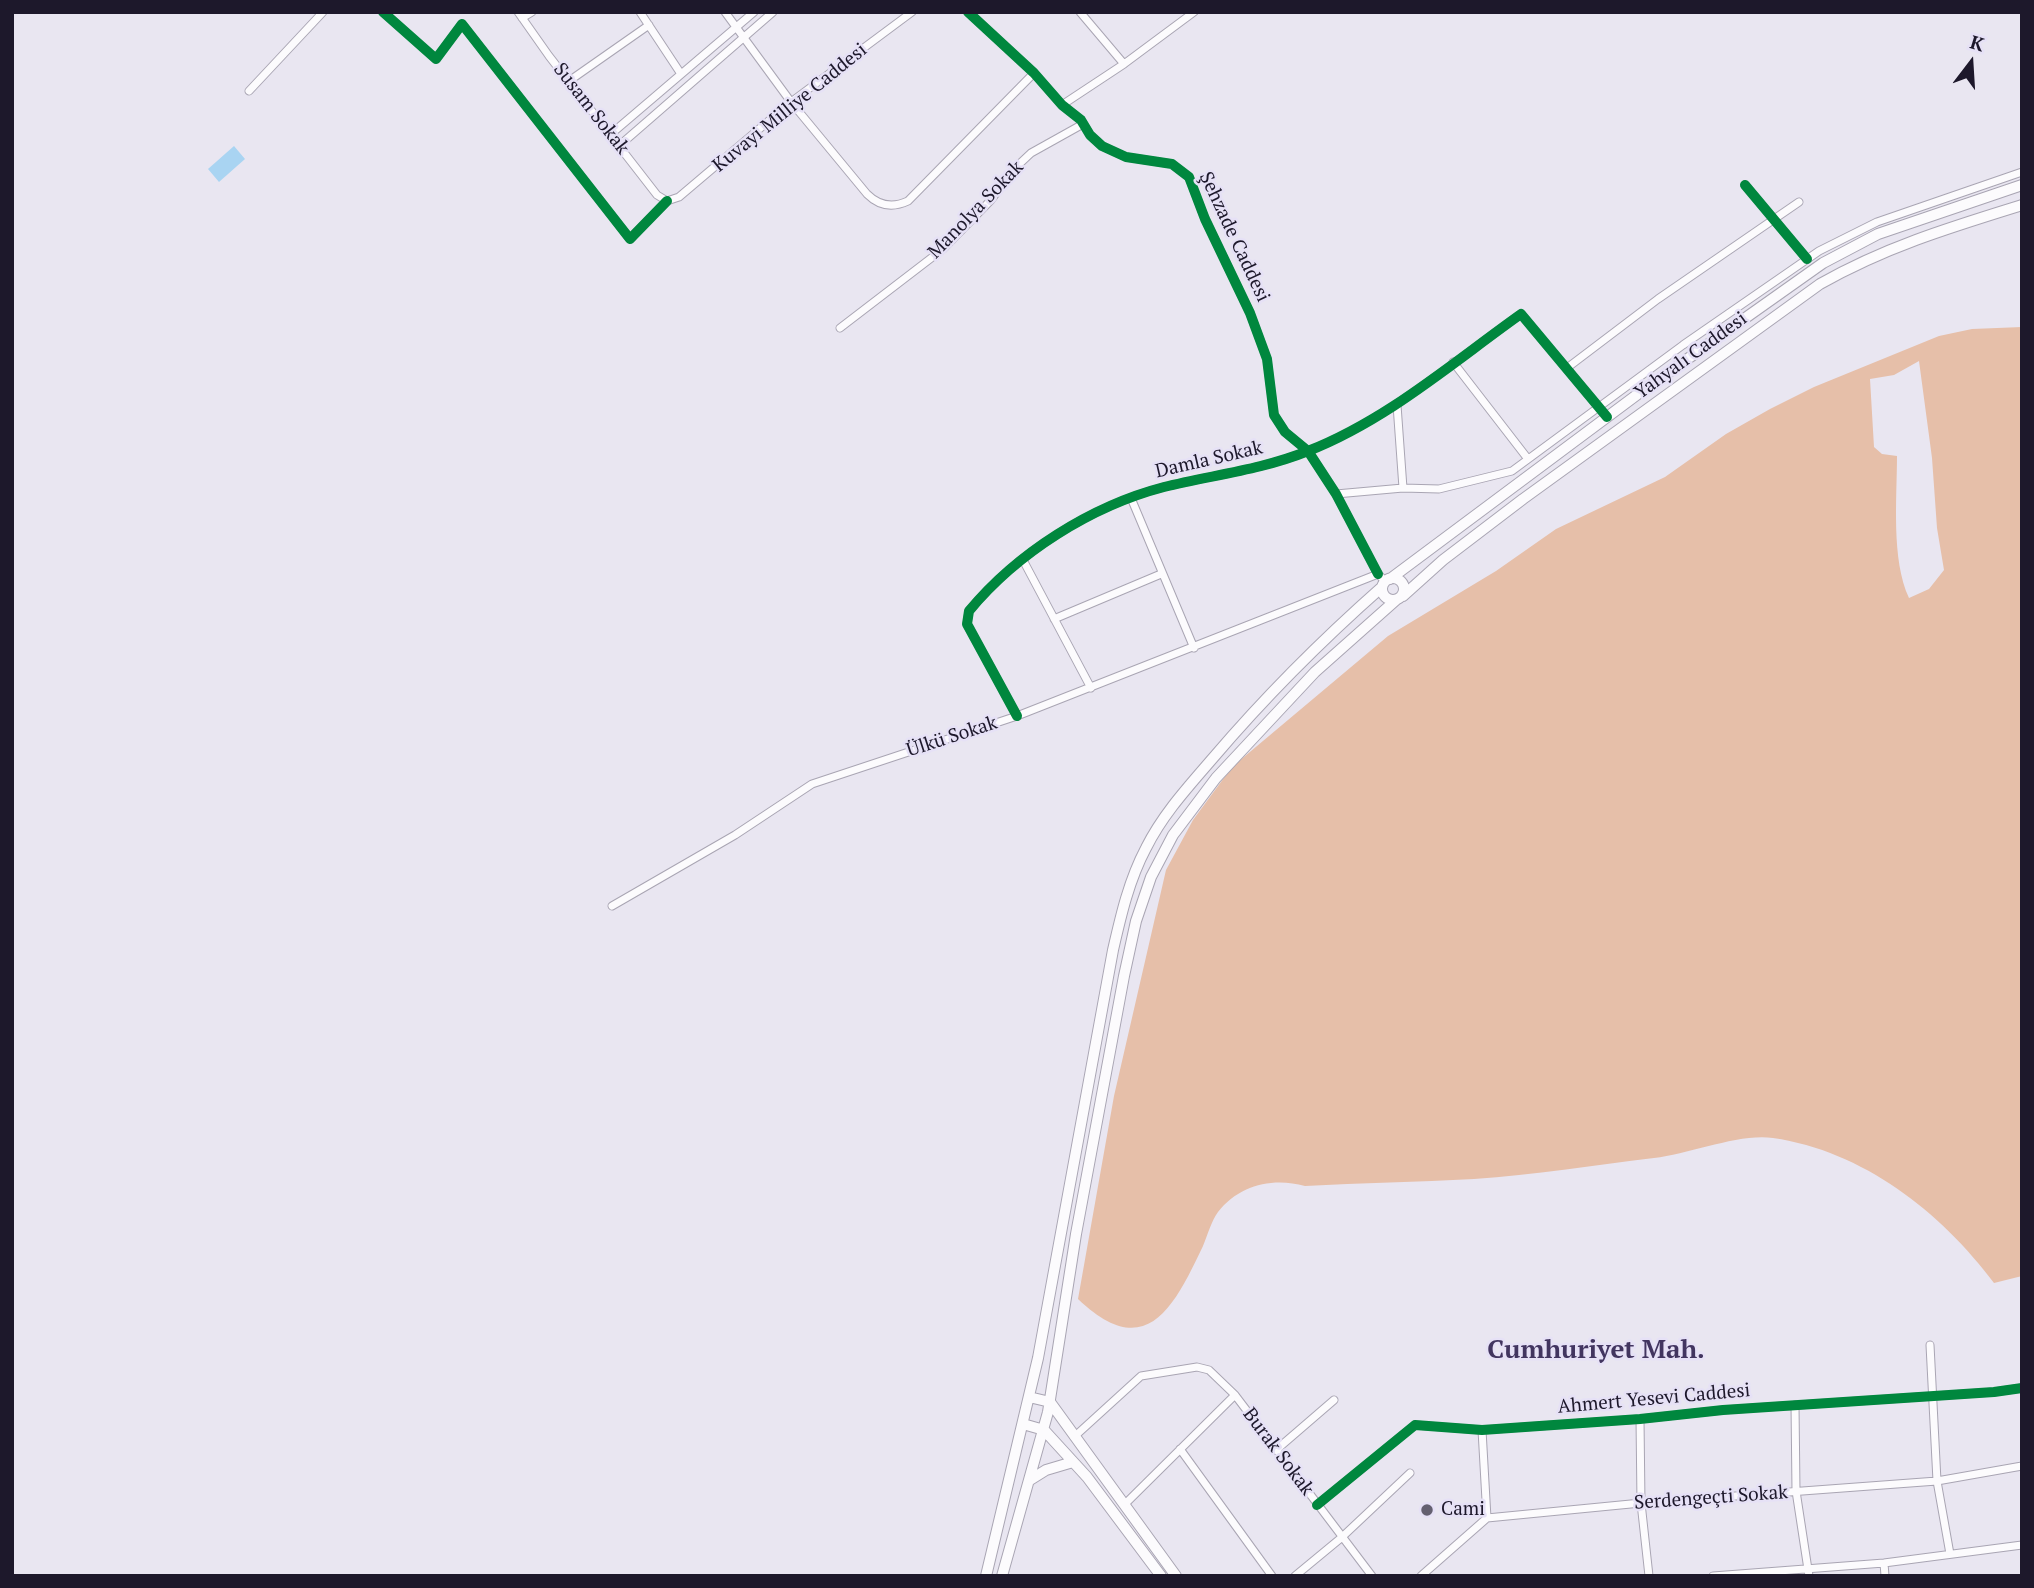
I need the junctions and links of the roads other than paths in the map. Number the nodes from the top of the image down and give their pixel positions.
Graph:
1 (323, 12) edge
2 (383, 12) edge
3 (532, 12) edge
4 (640, 12) edge
5 (725, 12) edge
6 (754, 12) edge
7 (773, 12) edge
8 (912, 12) edge
9 (968, 12) edge
10 (1194, 12) edge
11 (1081, 13) edge
12 (520, 15) edge
13 (649, 25) junction
14 (736, 28) junction
15 (744, 38) junction
16 (1124, 64) junction
17 (1034, 72) junction
18 (681, 74) junction
19 (569, 81) junction
20 (249, 91) dead end
21 (790, 102) junction
22 (1062, 105) junction
23 (1083, 124) junction
24 (611, 134) junction
25 (620, 145) junction
26 (2022, 172) edge
27 (2022, 185) edge
28 (1745, 186) dead end
29 (667, 201) junction
30 (1799, 202) dead end
31 (2022, 205) edge
32 (1774, 219) junction
33 (1807, 259) junction
34 (840, 328) dead end
35 (1453, 362) junction
36 (1567, 368) junction
37 (1397, 405) junction
38 (1599, 407) junction
39 (1607, 417) junction
40 (1308, 451) junction
41 (1528, 459) junction
42 (1403, 488) junction
43 (1336, 494) junction
44 (1131, 498) junction
45 (1023, 560) junction
46 (1161, 574) junction
47 (1384, 580) junction
48 (1400, 598) junction
49 (1054, 619) junction
50 (1194, 648) junction
51 (1091, 688) junction
52 (1017, 716) junction
53 (612, 906) dead end
54 (1930, 1345) dead end
55 (2022, 1388) edge
56 (1236, 1395) junction
57 (1934, 1396) junction
58 (1029, 1397) junction
59 (1334, 1400) dead end
60 (1050, 1402) junction
61 (1795, 1405) junction
62 (1640, 1419) junction
63 (1023, 1424) junction
64 (1044, 1430) junction
65 (1482, 1430) junction
66 (1074, 1437) junction
67 (1180, 1450) junction
68 (1276, 1450) junction
69 (1073, 1462) junction
70 (2022, 1466) edge
71 (1410, 1473) dead end
72 (1030, 1480) junction
73 (1937, 1481) junction
74 (1796, 1491) junction
75 (1641, 1503) junction
76 (1124, 1505) junction
77 (1317, 1505) junction
78 (1487, 1518) junction
79 (1341, 1538) junction
80 (2022, 1545) edge
81 (1950, 1554) junction
82 (1884, 1563) junction
83 (1808, 1572) edge
84 (1728, 1575) edge
85 (986, 1576) edge
86 (1002, 1576) edge
87 (1161, 1576) edge
88 (1176, 1576) edge
89 (1272, 1576) edge
90 (1295, 1576) edge
91 (1372, 1576) edge
92 (1422, 1576) edge
93 (1649, 1576) edge
94 (1713, 1576) edge
95 (1885, 1576) edge

1 - 20 street
2 - 29 street, Kuvayi Milliye Caddesi
3 - 12 street
4 - 13 street
5 - 14 street
6 - 14 street
7 - 15 street
8 - 21 street, Kuvayi Milliye Caddesi
9 - 17 street, Şehzade Caddesi
10 - 16 street
11 - 16 street
12 - 19 street, Susam Sokak
13 - 18 street
13 - 19 street
14 - 15 street
14 - 18 street
15 - 21 street
15 - 25 street
16 - 22 street
17 - 21 street
17 - 22 street, Şehzade Caddesi
18 - 24 street
19 - 24 street, Susam Sokak
21 - 29 street, Kuvayi Milliye Caddesi
22 - 23 street, Şehzade Caddesi
23 - 34 street, Manolya Sokak
23 - 40 street, Şehzade Caddesi
24 - 25 street, Susam Sokak
25 - 29 street, Susam Sokak
26 - 33 street
27 - 39 main road, Yahyalı Caddesi
28 - 32 street
30 - 32 street
31 - 48 main road, Yahyalı Caddesi
32 - 33 street
32 - 36 street
33 - 38 street
35 - 36 street, Damla Sokak
35 - 37 street, Damla Sokak
35 - 41 street
36 - 38 street, Damla Sokak
37 - 40 street, Damla Sokak
37 - 42 street
38 - 39 street, Damla Sokak
38 - 41 street
39 - 47 main road, Yahyalı Caddesi
40 - 43 street, Şehzade Caddesi
40 - 44 street, Damla Sokak
41 - 42 street
42 - 43 street
43 - 47 street, Şehzade Caddesi
44 - 45 street, Damla Sokak
44 - 46 street
45 - 49 street
45 - 52 street, Damla Sokak
46 - 49 street
46 - 50 street
47 - 48 main road
47 - 48 main road
47 - 50 street, Ülkü Sokak
47 - 58 main road, Yahyalı Caddesi
48 - 60 main road, Yahyalı Caddesi
49 - 51 street
50 - 51 street, Ülkü Sokak
51 - 52 street, Ülkü Sokak
52 - 53 street, Ülkü Sokak
54 - 57 street
55 - 57 street, Ahmert Yesevi Caddesi
56 - 66 street, Burak Sokak
56 - 67 street
56 - 68 street, Burak Sokak
57 - 61 street, Ahmert Yesevi Caddesi
57 - 73 street
58 - 60 main road
58 - 63 main road, Yahyalı Caddesi
59 - 68 street
60 - 64 main road, Yahyalı Caddesi
60 - 66 main road
61 - 62 street, Ahmert Yesevi Caddesi
61 - 74 street
62 - 65 street, Ahmert Yesevi Caddesi
62 - 75 street
63 - 64 main road
63 - 85 main road, Yahyalı Caddesi
64 - 69 main road
64 - 72 main road, Yahyalı Caddesi
65 - 77 street, Ahmert Yesevi Caddesi
65 - 78 street
66 - 76 main road
67 - 76 street
67 - 89 street
68 - 77 street, Burak Sokak
69 - 72 main road
69 - 87 main road
70 - 73 street, Serdengeçti Sokak
71 - 79 street
72 - 86 main road, Yahyalı Caddesi
73 - 74 street, Serdengeçti Sokak
73 - 81 street
74 - 75 street, Serdengeçti Sokak
74 - 83 street
75 - 78 street, Serdengeçti Sokak
75 - 93 street
76 - 88 main road
77 - 79 street, Burak Sokak
78 - 92 street
79 - 90 street
79 - 91 street, Burak Sokak
80 - 81 street
81 - 82 street
82 - 83 street
82 - 95 street
83 - 84 street
84 - 94 street

